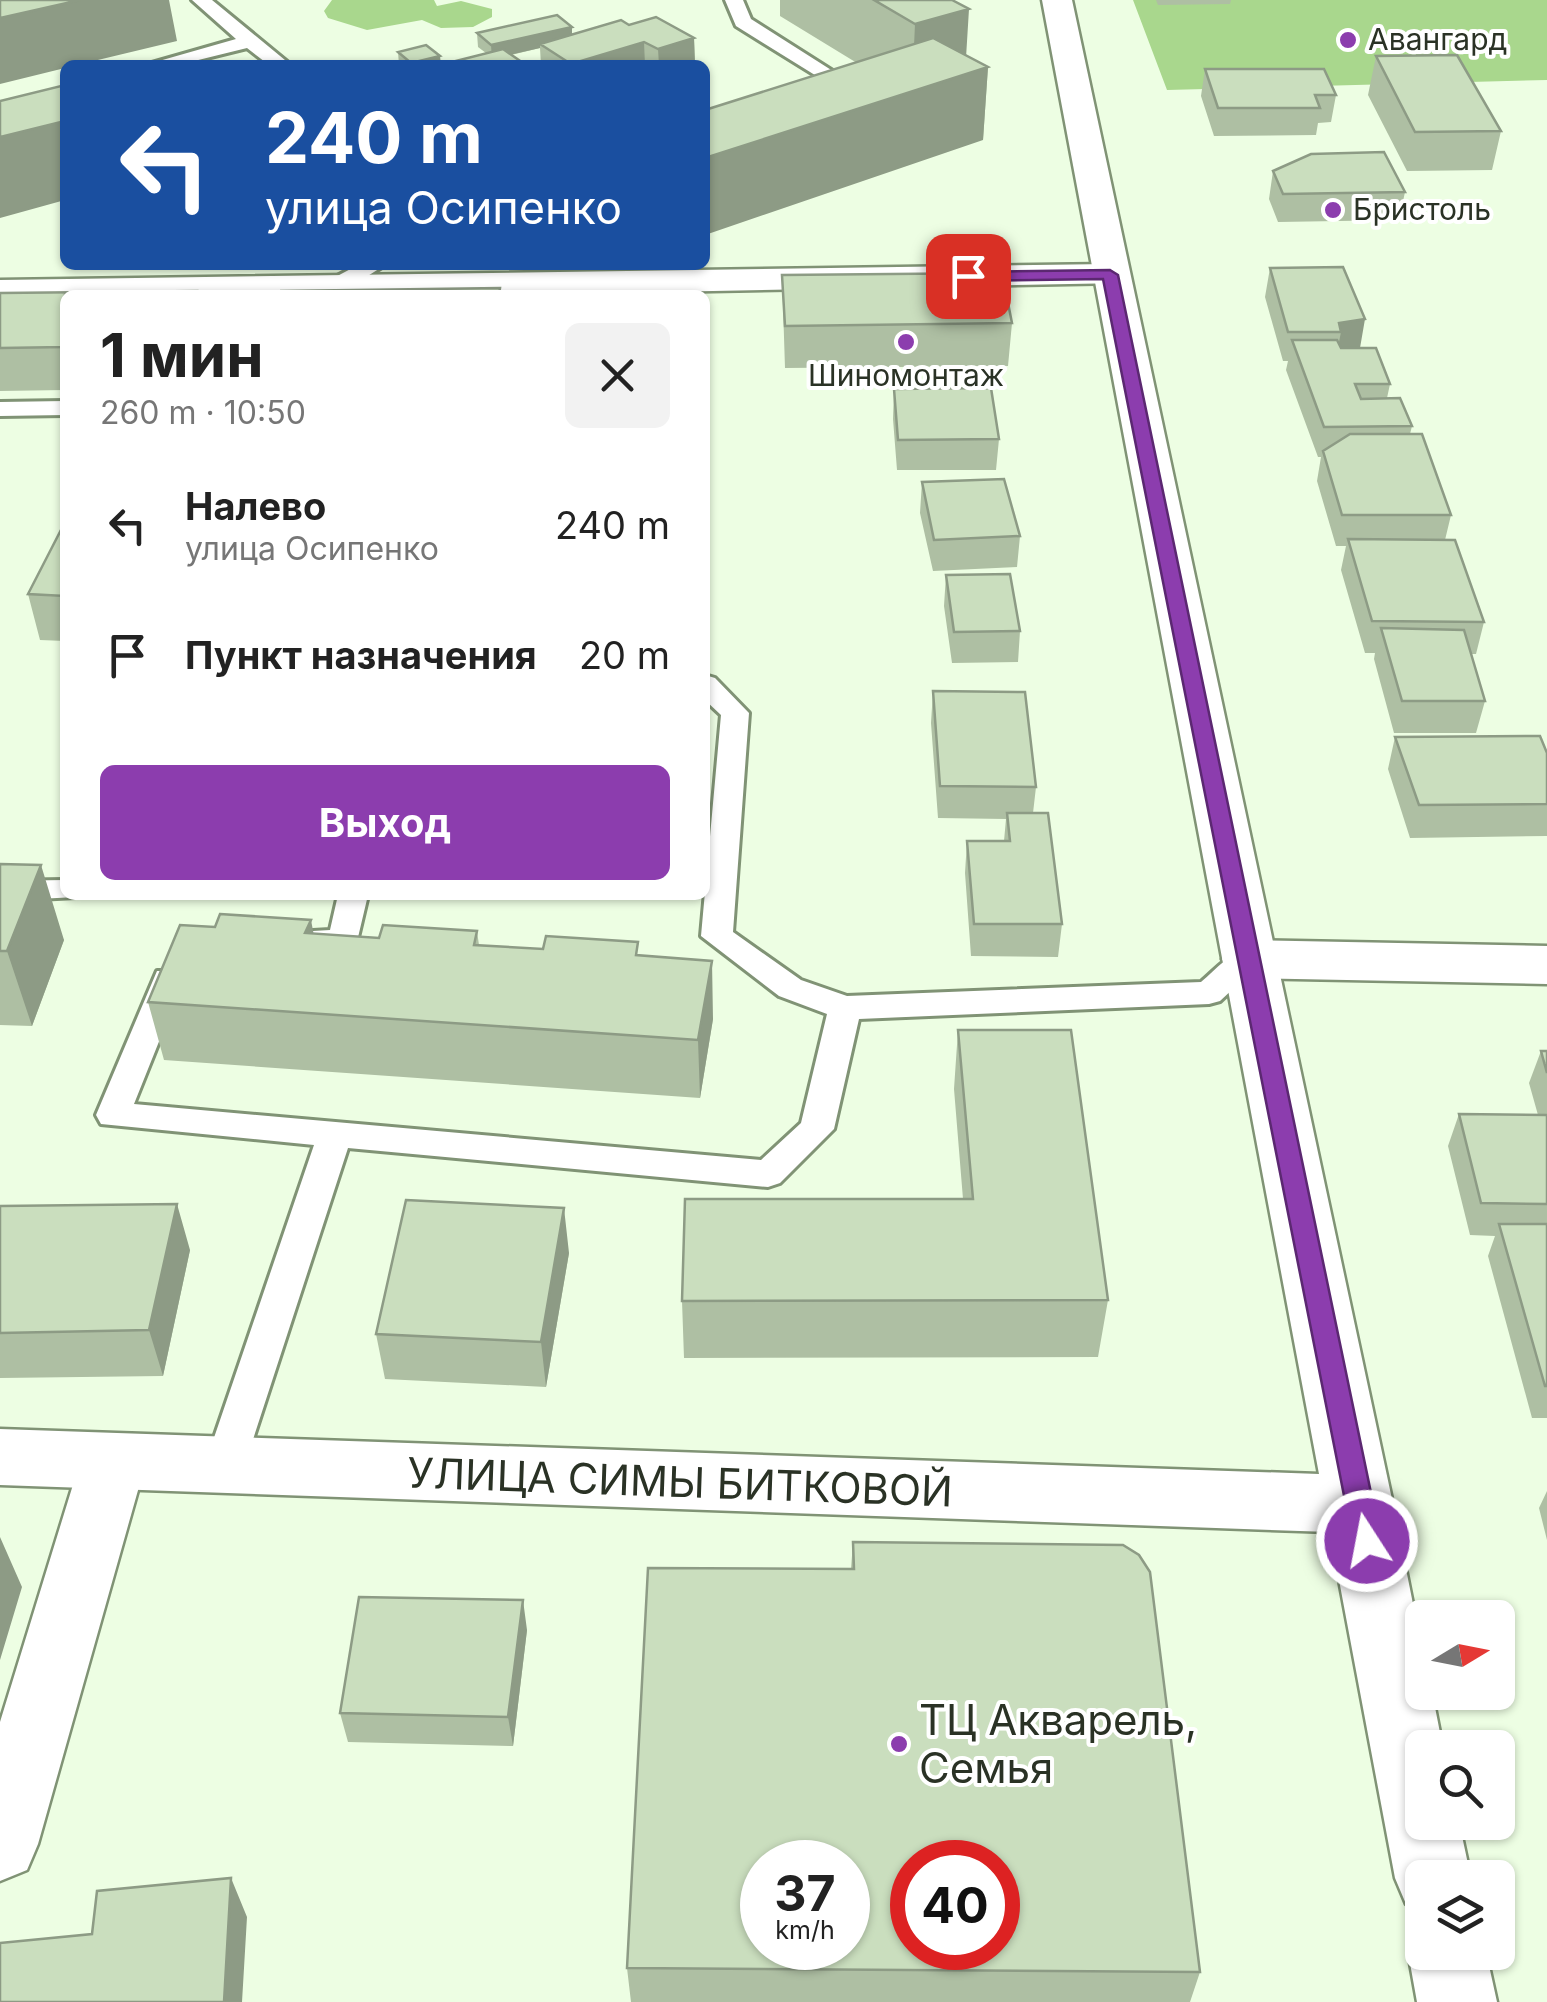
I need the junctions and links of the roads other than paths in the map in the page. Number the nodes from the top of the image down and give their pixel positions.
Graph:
1 (201, 0) edge
2 (734, 0) edge
3 (1056, 0) edge
4 (250, 41) junction
5 (176, 60) edge
6 (275, 60) edge
7 (845, 118) edge
8 (365, 270) edge
9 (1110, 275) junction
10 (336, 286) junction
11 (553, 289) edge
12 (60, 290) edge
13 (67, 290) edge
14 (0, 291) edge
15 (60, 408) edge
16 (0, 409) edge
17 (710, 689) edge
18 (717, 788) edge
19 (0, 890) edge
20 (60, 890) edge
21 (352, 900) edge
22 (265, 938) edge
23 (179, 952) edge
24 (1249, 959) junction
25 (1547, 964) edge
26 (845, 1008) junction
27 (335, 1134) junction
28 (0, 1457) edge
29 (113, 1462) junction
30 (224, 1468) junction
31 (1360, 1504) junction
32 (0, 1844) edge
33 (1429, 1860) edge
34 (1451, 1970) edge
35 (1457, 2002) edge

1 - 4 lane
2 - 7 lane
3 - 9 street
4 - 5 lane
4 - 6 lane
8 - 10 lane
9 - 11 street
9 - 24 street
10 - 11 street
10 - 13 street
12 - 14 street
15 - 16 lane
17 - 18 lane
18 - 26 lane
19 - 20 lane
21 - 22 lane
23 - 27 lane
24 - 25 street
24 - 26 lane
24 - 31 street
26 - 27 lane
27 - 30 lane
28 - 29 street, УЛИЦА СИМЫ БИТКОВОЙ
29 - 30 street, УЛИЦА СИМЫ БИТКОВОЙ
29 - 32 street
30 - 31 street, УЛИЦА СИМЫ БИТКОВОЙ
31 - 33 street
34 - 35 street

